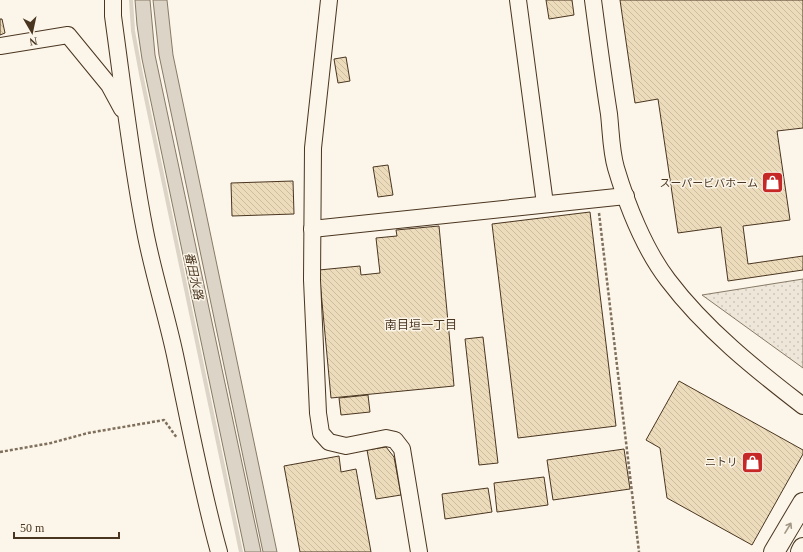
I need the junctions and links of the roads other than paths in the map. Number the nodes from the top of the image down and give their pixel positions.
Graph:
1 (113, 0) edge
2 (329, 0) edge
3 (518, 0) edge
4 (593, 0) edge
5 (0, 46) edge
6 (127, 120) junction
7 (626, 196) junction
8 (546, 204) junction
9 (312, 229) junction
10 (803, 406) edge
11 (803, 504) edge
12 (803, 548) edge
13 (219, 552) edge
14 (419, 552) edge
15 (774, 552) edge
16 (801, 552) edge

1 - 6 street
2 - 9 street
3 - 8 street
4 - 7 street
5 - 6 street
6 - 13 street
7 - 8 street
7 - 10 street
8 - 9 street
9 - 14 street
15 -> 11 main road
12 - 16 main road

